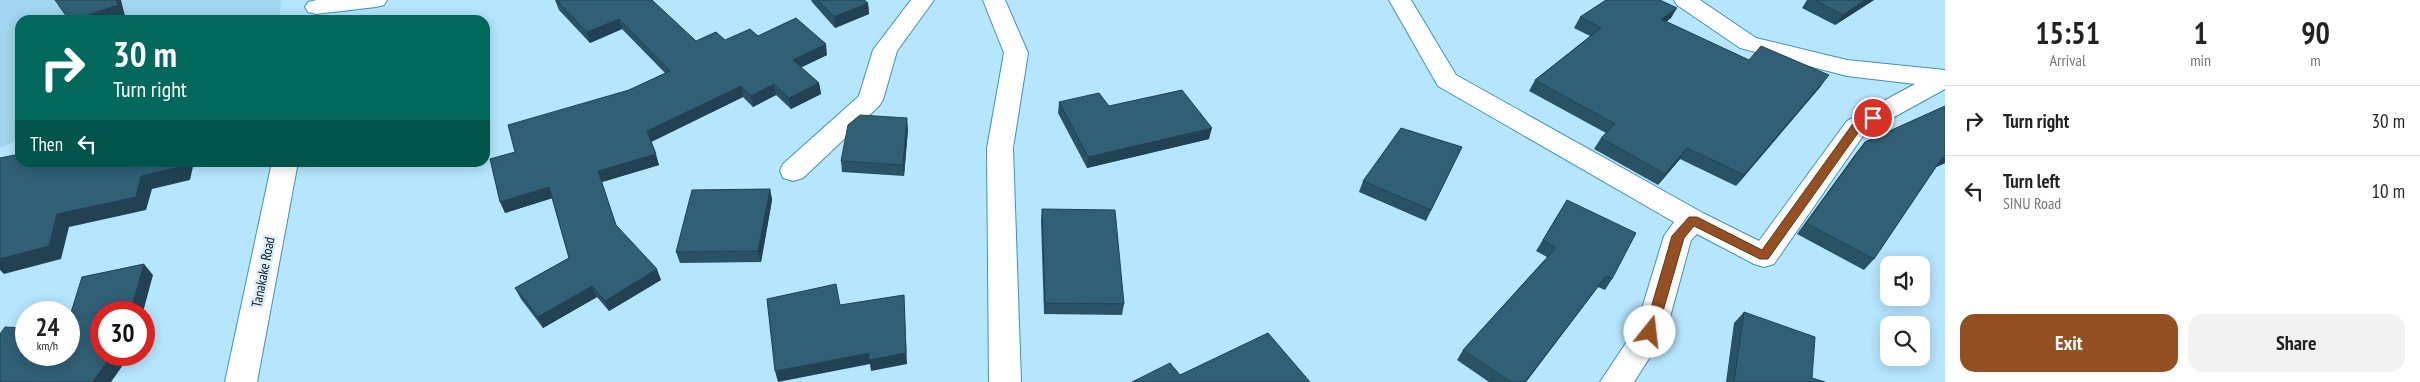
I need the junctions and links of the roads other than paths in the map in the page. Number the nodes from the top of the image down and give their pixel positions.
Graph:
1 (376, 0) edge
2 (923, 0) edge
3 (994, 0) edge
4 (1400, 0) edge
5 (1685, 0) edge
6 (316, 9) edge
7 (1944, 79) edge
8 (284, 167) edge
9 (793, 171) dead end
10 (1693, 220) junction
11 (240, 382) edge
12 (1005, 382) edge
13 (1616, 382) edge

1 - 6 street
2 - 9 street
3 - 12 street
4 - 10 street
5 - 7 street
7 - 10 street
8 - 11 street, Tanakake Road
10 - 13 street

